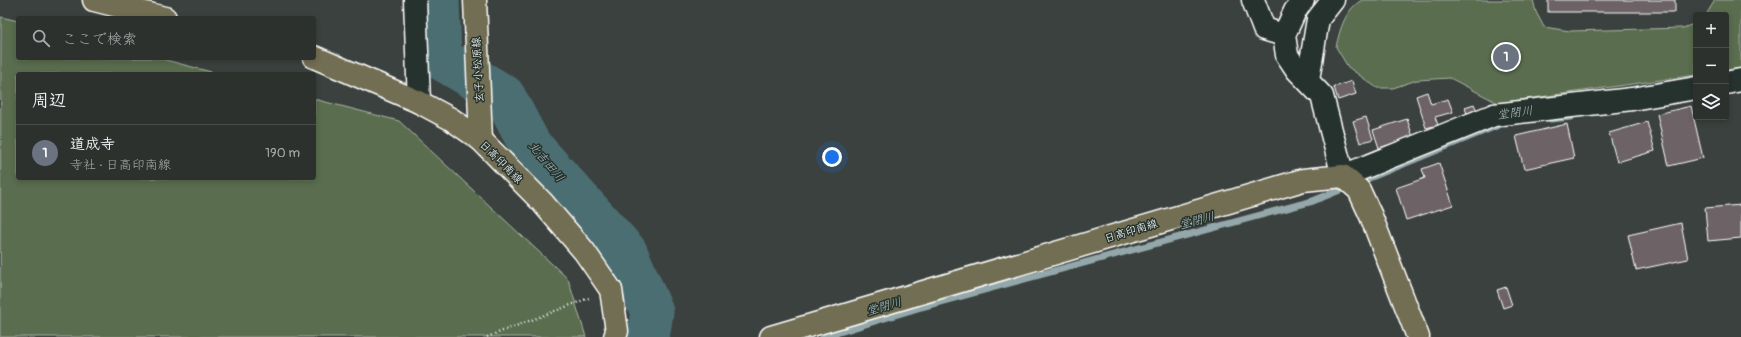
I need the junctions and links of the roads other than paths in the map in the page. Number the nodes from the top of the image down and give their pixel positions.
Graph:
1 (94, 0) edge
2 (415, 0) edge
3 (475, 0) edge
4 (1253, 0) edge
5 (1303, 0) edge
6 (1333, 0) edge
7 (157, 16) edge
8 (1284, 35) junction
9 (316, 58) edge
10 (1308, 80) junction
11 (1741, 80) edge
12 (1729, 82) edge
13 (1693, 89) edge
14 (419, 102) junction
15 (481, 140) junction
16 (1343, 176) junction
17 (615, 337) edge
18 (771, 337) edge
19 (1418, 337) edge

1 - 7 main road
2 - 14 street
3 - 15 main road, 玄子小松原線
4 - 8 street
5 - 8 street
6 - 10 street
8 - 10 street
9 - 14 main road, 日高印南線
10 - 16 street
11 - 12 street
13 - 16 street
14 - 15 main road, 日高印南線
15 - 17 main road, 日高印南線
16 - 18 main road, 日高印南線
16 - 19 main road

